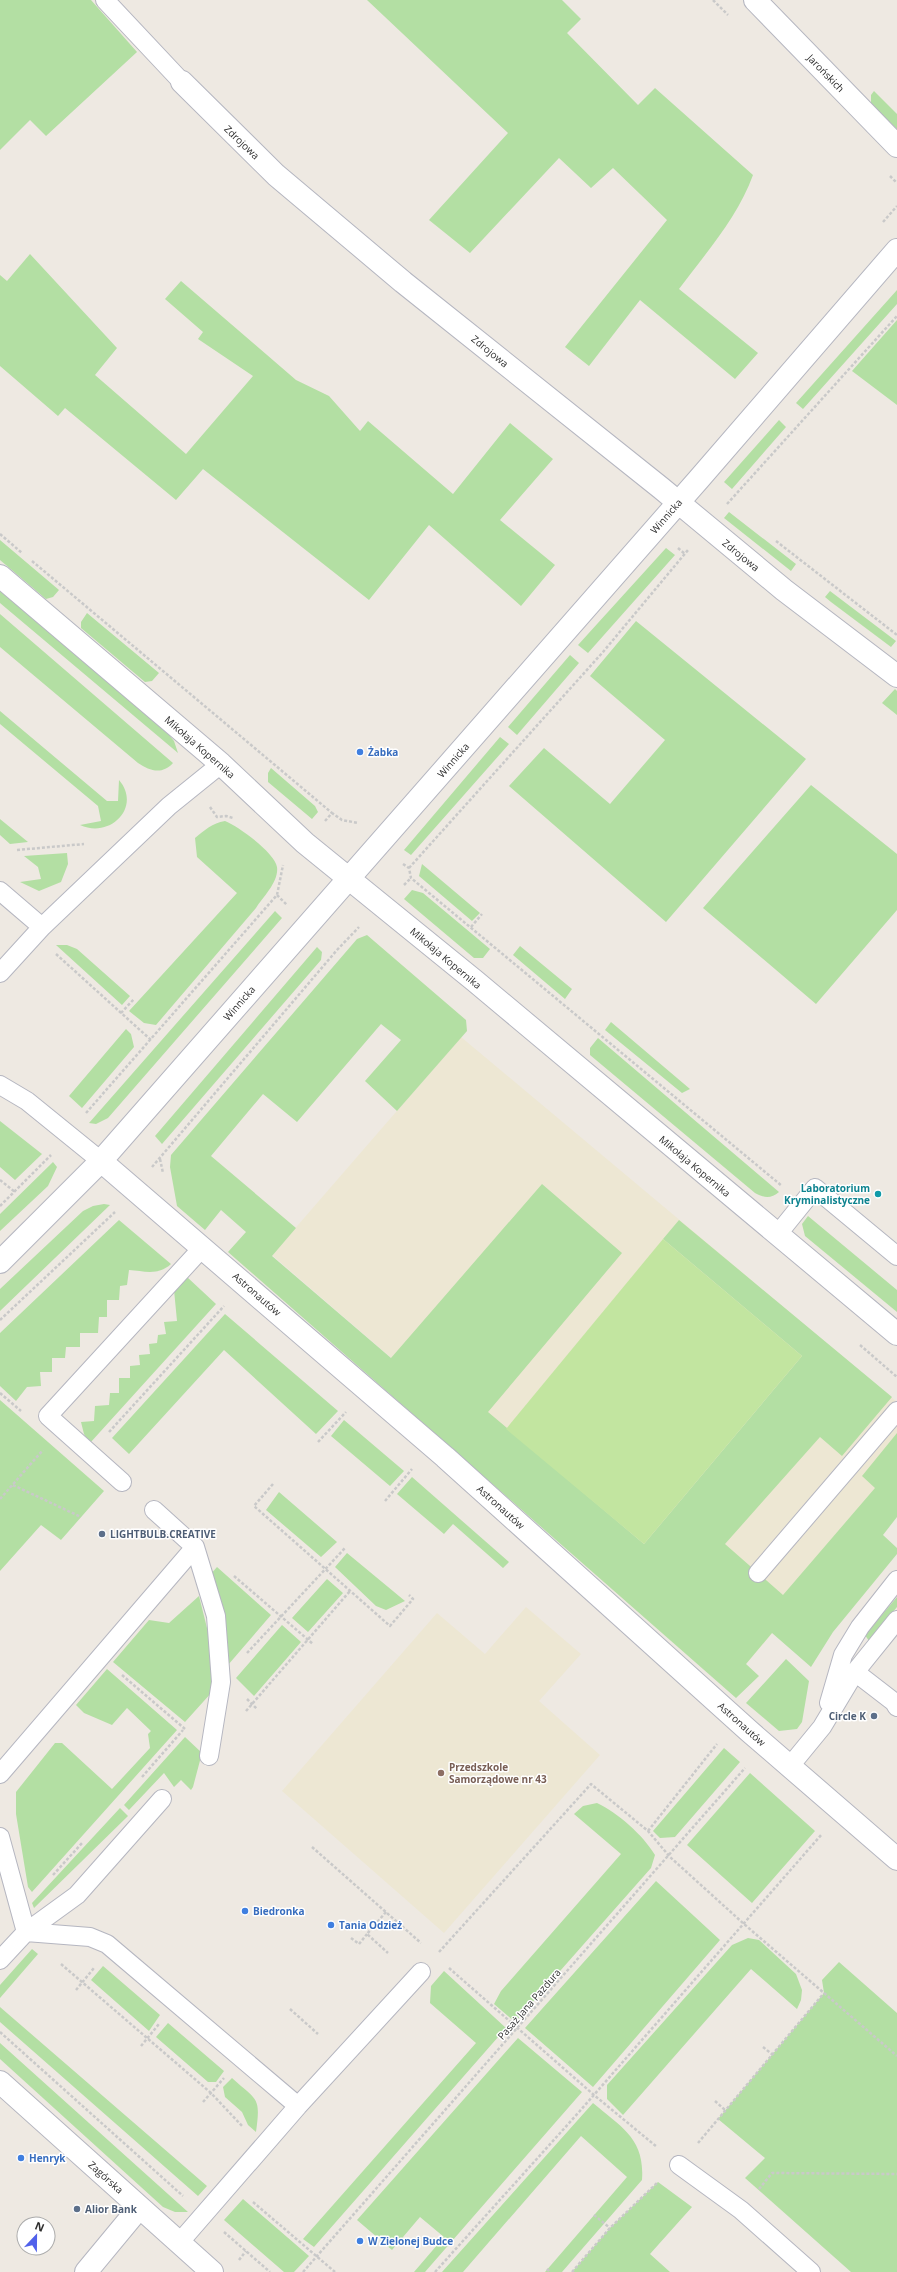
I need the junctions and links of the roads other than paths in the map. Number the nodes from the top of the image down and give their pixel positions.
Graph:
1 (105, 0) edge
2 (754, 0) edge
3 (182, 82) joint
4 (897, 146) edge
5 (897, 250) edge
6 (678, 502) junction
7 (0, 576) edge
8 (897, 676) edge
9 (221, 764) junction
10 (348, 878) junction
11 (0, 891) edge
12 (39, 931) junction
13 (0, 973) edge
14 (0, 1085) edge
15 (101, 1161) junction
16 (777, 1235) junction
17 (204, 1247) junction
18 (897, 1256) edge
19 (0, 1262) edge
20 (897, 1334) edge
21 (897, 1411) edge
22 (122, 1482) dead end
23 (154, 1510) dead end
24 (195, 1547) junction
25 (758, 1573) dead end
26 (897, 1580) edge
27 (897, 1620) edge
28 (855, 1672) junction
29 (896, 1704) edge
30 (822, 1727) junction
31 (210, 1753) road end
32 (790, 1766) junction
33 (0, 1774) edge
34 (162, 1799) dead end
35 (0, 1837) edge
36 (897, 1860) edge
37 (24, 1933) junction
38 (0, 1960) edge
39 (421, 1972) dead end
40 (0, 2082) edge
41 (298, 2106) junction
42 (679, 2165) road end
43 (139, 2208) junction
44 (179, 2243) junction
45 (86, 2272) edge
46 (212, 2272) edge
47 (812, 2272) edge

1 - 3 lane, Zdrojowa
2 - 4 street, Jarońskich
3 - 6 street, Zdrojowa
5 - 6 street, Winnicka
6 - 8 street, Zdrojowa
6 - 10 street, Winnicka
7 - 9 street, Mikołaja Kopernika
9 - 10 street, Mikołaja Kopernika
9 - 12 lane
10 - 15 street, Winnicka
10 - 16 street, Mikołaja Kopernika
11 - 12 lane
12 - 13 lane
14 - 15 lane
15 - 17 street, Astronautów
15 - 19 street, Winnicka
16 - 18 lane
16 - 20 street, Mikołaja Kopernika
17 - 22 lane
17 - 32 street, Astronautów
21 - 25 lane
23 - 24 lane
24 - 31 lane
24 - 33 lane
26 - 30 lane
27 - 28 lane
28 - 29 lane
28 - 30 lane
30 - 32 lane
32 - 36 street, Astronautów
34 - 37 lane
35 - 37 lane
37 - 38 lane
37 - 41 lane
39 - 41 lane
40 - 43 street, Zagórska
41 - 44 lane
42 - 47 lane
43 - 44 street, Zagórska
43 - 45 street
44 - 46 street, Zagórska

